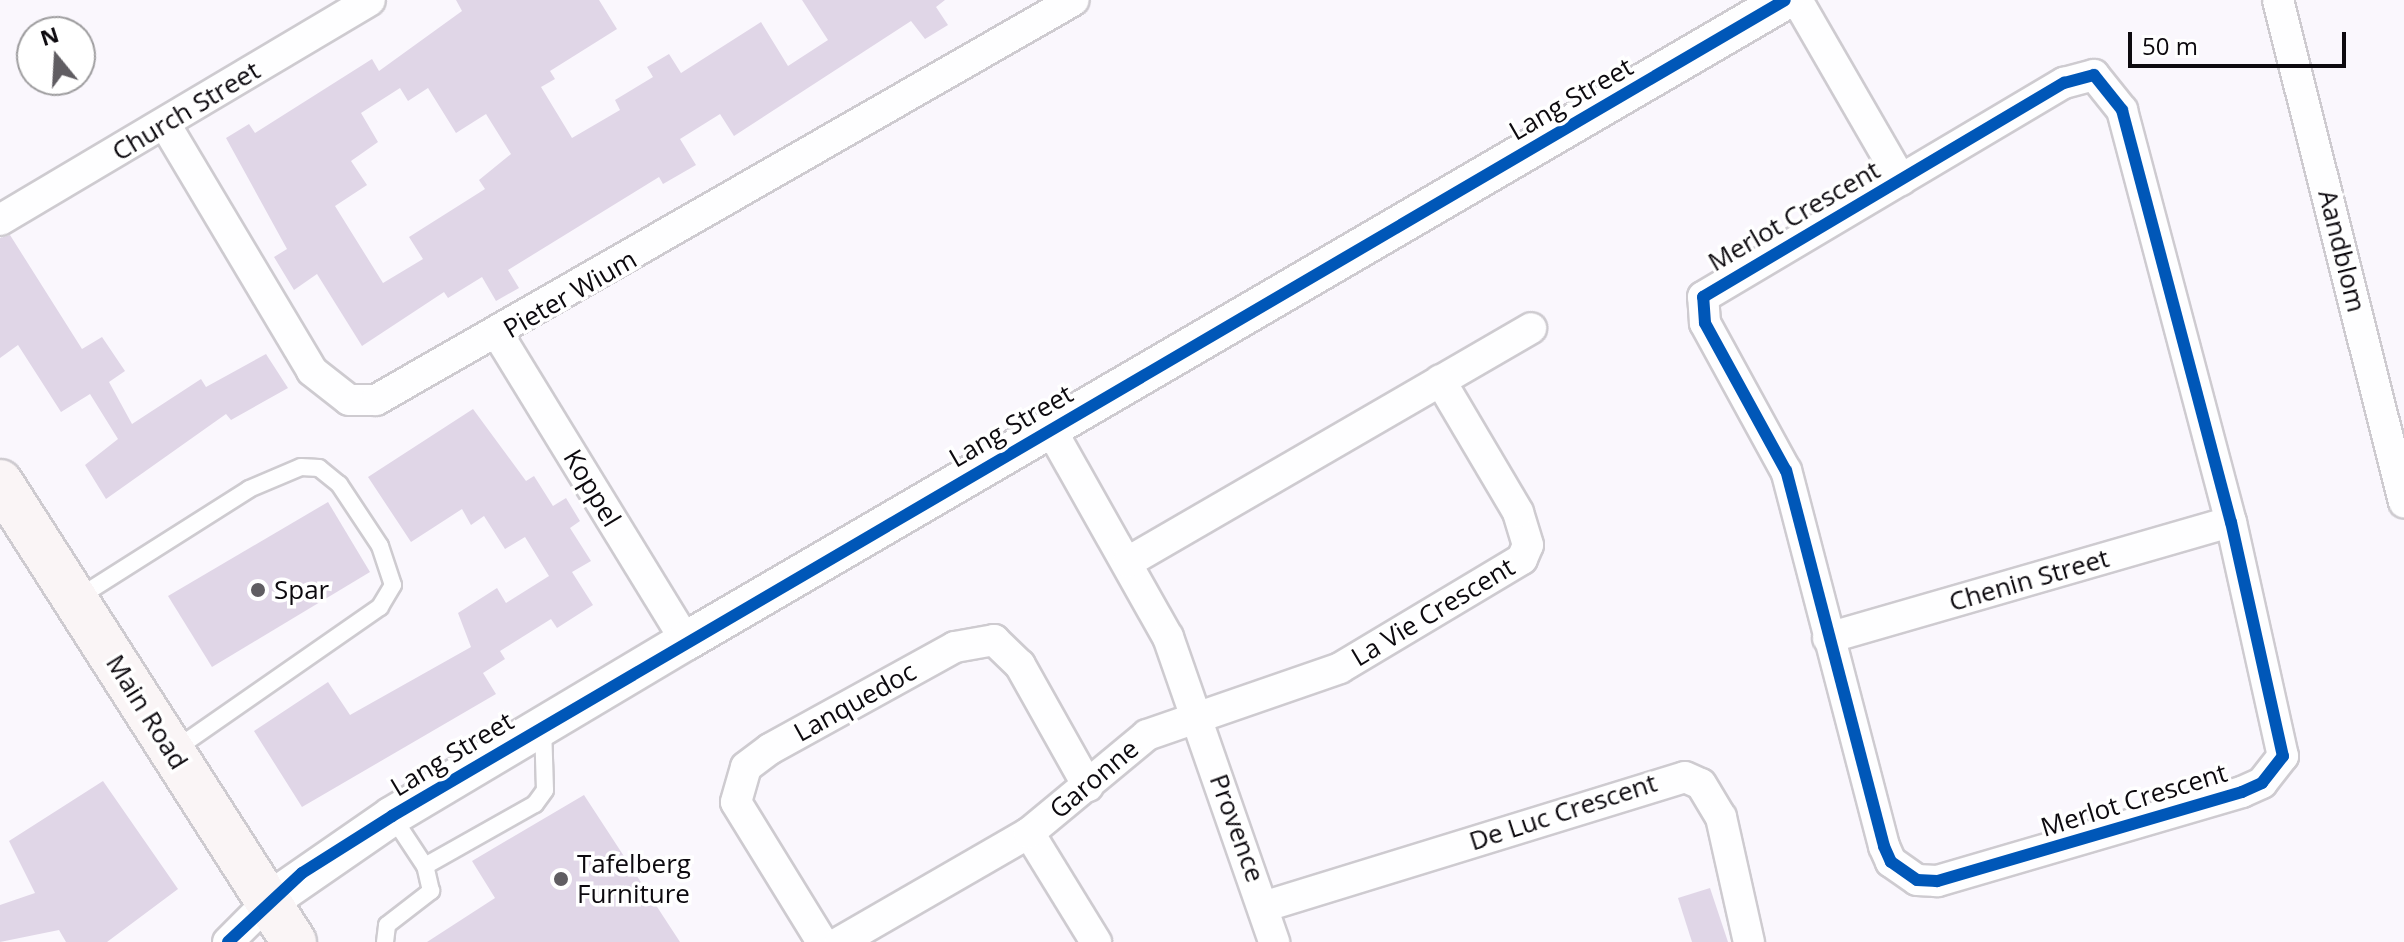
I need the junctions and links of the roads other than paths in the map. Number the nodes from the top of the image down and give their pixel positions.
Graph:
1 (370, 0) edge
2 (1074, 0) edge
3 (1785, 0) edge
4 (1797, 0) edge
5 (2278, 0) edge
6 (165, 124) junction
7 (1901, 180) junction
8 (0, 220) edge
9 (1531, 328) dead end
10 (499, 336) junction
11 (1440, 380) junction
12 (1050, 428) junction
13 (0, 482) edge
14 (2404, 502) edge
15 (2231, 522) junction
16 (1128, 562) junction
17 (75, 600) junction
18 (1828, 638) junction
19 (686, 641) junction
20 (1197, 715) junction
21 (543, 726) junction
22 (172, 751) junction
23 (1088, 786) junction
24 (392, 816) junction
25 (1029, 833) junction
26 (425, 866) junction
27 (268, 902) junction
28 (1266, 906) junction
29 (228, 942) edge
30 (294, 942) edge
31 (385, 942) edge
32 (822, 942) edge
33 (840, 942) edge
34 (1096, 942) edge
35 (1274, 942) edge
36 (1749, 942) edge

1 - 6 street, Church Street
2 - 10 street, Pieter Wium
3 - 12 street, Lang Street
4 - 7 street
5 - 14 street, Aandblom
6 - 8 street, Church Street
6 - 10 street, Pieter Wium
7 - 15 street, Merlot Crescent
7 - 18 street, Merlot Crescent
9 - 11 street
10 - 19 street, Koppel
11 - 16 street
11 - 20 street, La Vie Crescent
12 - 16 street
12 - 19 street, Lang Street
13 - 17 main road, Main Road
15 - 18 street, Chenin Street
15 - 18 street, Merlot Crescent
16 - 20 street
17 - 22 main road, Main Road
17 - 22 lane
19 - 21 street, Lang Street
20 - 23 street, Garonne
20 - 28 street, Provence
21 - 24 street, Lang Street
21 - 26 lane
22 - 27 main road, Main Road
23 - 25 street, Garonne
23 - 32 street, Lanquedoc
24 - 26 lane
24 - 27 street, Lang Street
25 - 33 street, Garonne
25 - 34 street
26 - 31 lane
27 - 29 street
27 - 30 main road, Main Road
28 - 35 street, Provence
28 - 36 street, De Luc Crescent

